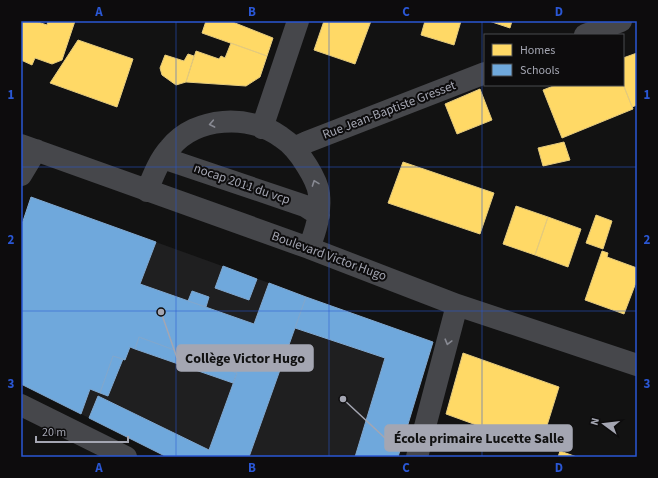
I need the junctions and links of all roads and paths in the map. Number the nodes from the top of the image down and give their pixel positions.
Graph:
1 (298, 21) edge
2 (621, 21) edge
3 (588, 34) edge
4 (484, 73) edge
5 (262, 128) junction
6 (28, 147) edge
7 (294, 148) junction
8 (163, 158) junction
9 (21, 175) edge
10 (147, 191) junction
11 (319, 215) junction
12 (309, 248) junction
13 (457, 304) junction
14 (637, 365) edge
15 (21, 405) edge
16 (126, 457) edge
17 (417, 457) edge

1 - 5 street
2 - 3 street
4 - 7 street, Rue Jean-Baptiste Gresset
5 - 7 street
5 -> 8 street
6 - 9 street
6 - 10 street, Boulevard Victor Hugo
11 -> 7 street
8 - 10 street
8 - 11 street, nocap 2011 du vcp
10 - 12 street, Boulevard Victor Hugo
11 - 12 street
12 - 13 street, Boulevard Victor Hugo
13 - 14 street, Boulevard Victor Hugo
13 -> 17 street
15 - 16 street

